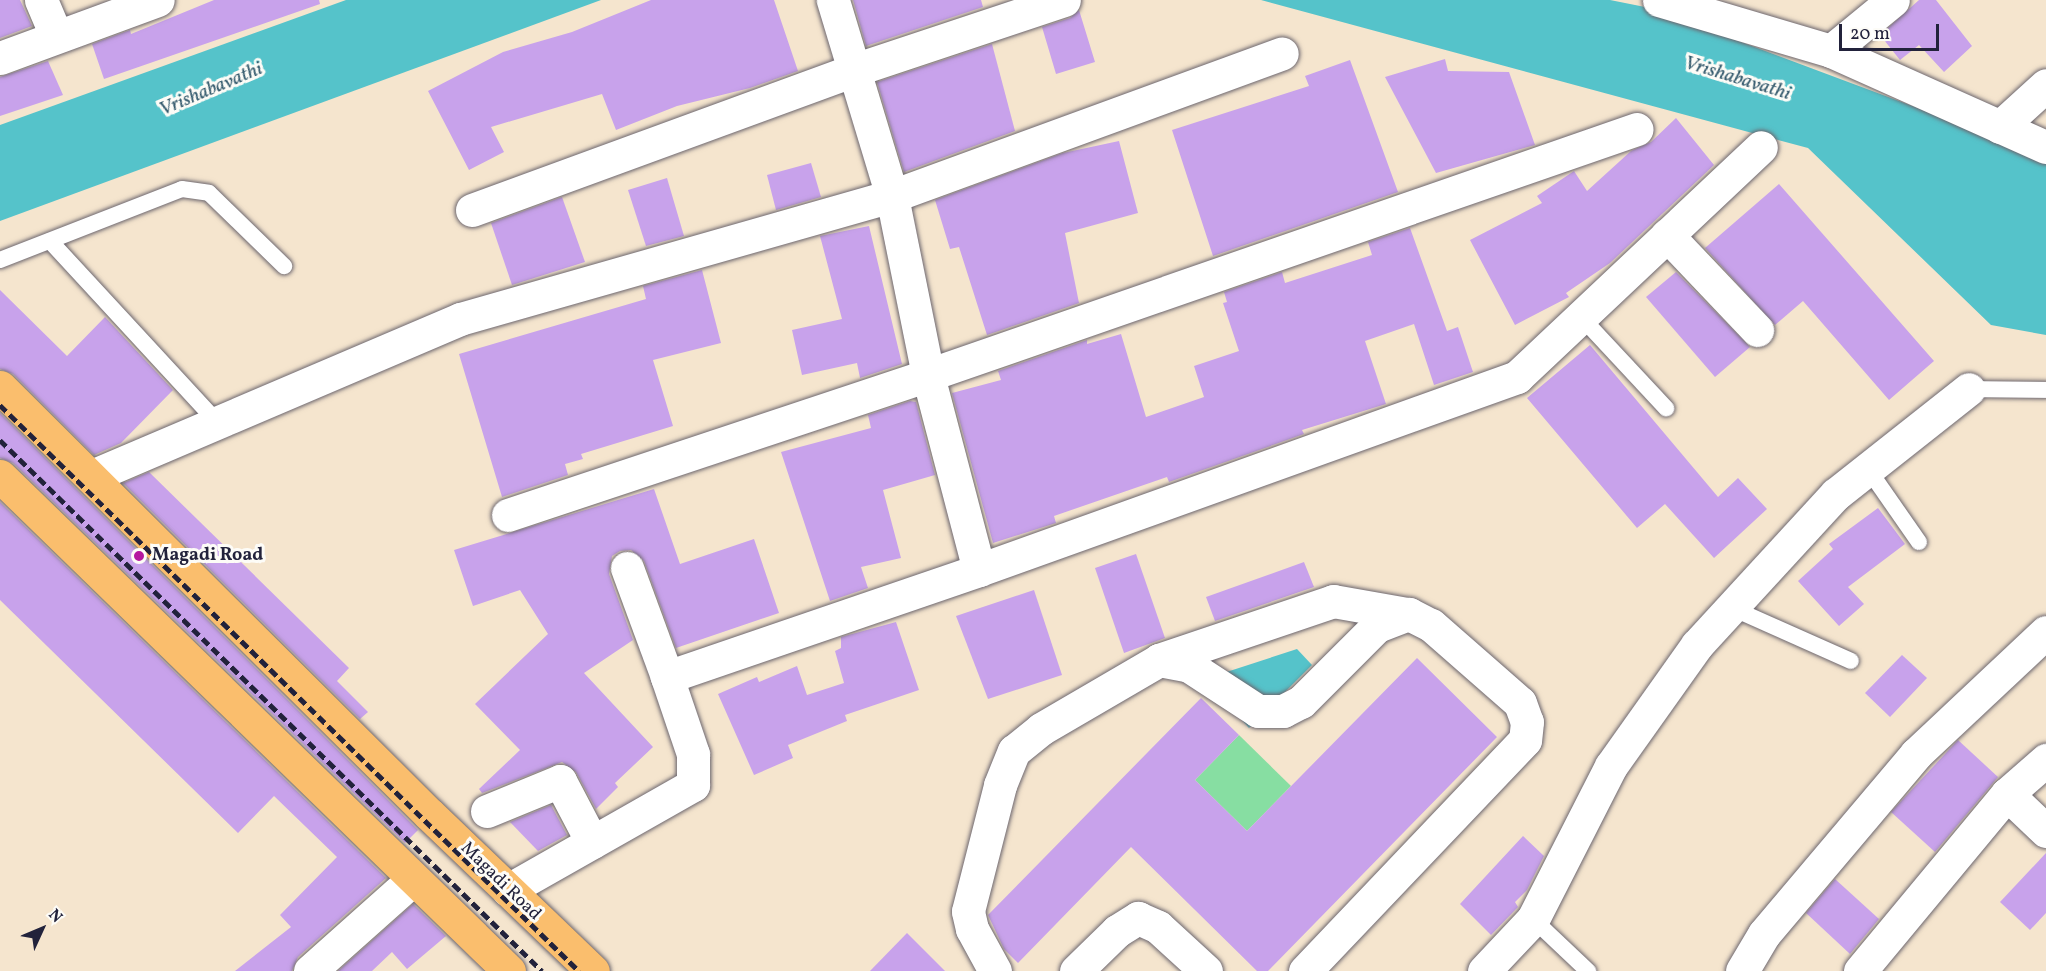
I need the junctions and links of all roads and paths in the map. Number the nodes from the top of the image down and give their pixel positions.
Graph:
1 (41, 0) edge
2 (158, 0) edge
3 (833, 0) edge
4 (1064, 0) edge
5 (1659, 0) edge
6 (1893, 0) edge
7 (56, 35) junction
8 (1831, 51) junction
9 (1282, 53) dead end
10 (0, 58) edge
11 (856, 69) junction
12 (2046, 85) edge
13 (2000, 127) junction
14 (1637, 129) dead end
15 (1761, 147) dead end
16 (2046, 147) edge
17 (892, 196) junction
18 (472, 210) dead end
19 (1667, 235) junction
20 (50, 241) junction
21 (0, 260) edge
22 (284, 266) dead end
23 (1581, 317) junction
24 (1757, 330) dead end
25 (928, 375) junction
26 (0, 387) edge
27 (1969, 389) joint
28 (2046, 390) edge
29 (1666, 408) dead end
30 (218, 423) junction
31 (1868, 470) junction
32 (0, 476) edge
33 (92, 476) junction
34 (508, 515) dead end
35 (1920, 542) dead end
36 (627, 568) dead end
37 (979, 570) junction
38 (1732, 608) junction
39 (1409, 614) junction
40 (2046, 632) edge
41 (1159, 660) junction
42 (1851, 661) dead end
43 (667, 677) junction
44 (2046, 760) edge
45 (2007, 794) junction
46 (487, 812) dead end
47 (2046, 831) edge
48 (592, 842) junction
49 (412, 880) junction
50 (508, 890) junction
51 (1533, 920) junction
52 (310, 971) edge
53 (508, 971) edge
54 (593, 971) edge
55 (995, 971) edge
56 (1076, 971) edge
57 (1206, 971) edge
58 (1305, 971) edge
59 (1484, 971) edge
60 (1588, 971) edge
61 (1742, 971) edge
62 (1860, 971) edge

1 - 7 street
2 - 7 street
3 - 11 street
4 - 11 street
5 - 8 street
6 - 8 street
7 - 10 street
8 - 13 street
9 - 17 street
11 - 17 street
11 - 18 street
12 - 13 street
13 - 16 street
14 - 25 street
15 - 19 street
17 - 25 street
17 - 30 street
19 - 23 street
19 - 24 street
20 - 21 lane
20 - 22 lane
20 - 30 lane
23 - 29 lane
23 - 37 street
25 - 34 street
25 - 37 street
26 - 33 main road, Magadi Road
27 - 28 lane
27 - 31 street
30 - 33 street
31 - 35 lane
31 - 38 street
32 - 49 main road
33 - 50 main road, Magadi Road
36 - 43 street
37 - 43 street
38 - 42 lane
38 - 51 street
39 - 41 street
39 - 41 street
39 - 58 street
40 - 61 street
41 - 55 street
43 - 48 street
44 - 45 street
45 - 47 street
45 - 62 street
46 - 48 street
48 - 50 street
49 - 52 street
49 - 53 main road
50 - 54 main road, Magadi Road
51 - 59 street
51 - 60 lane
56 - 57 street

